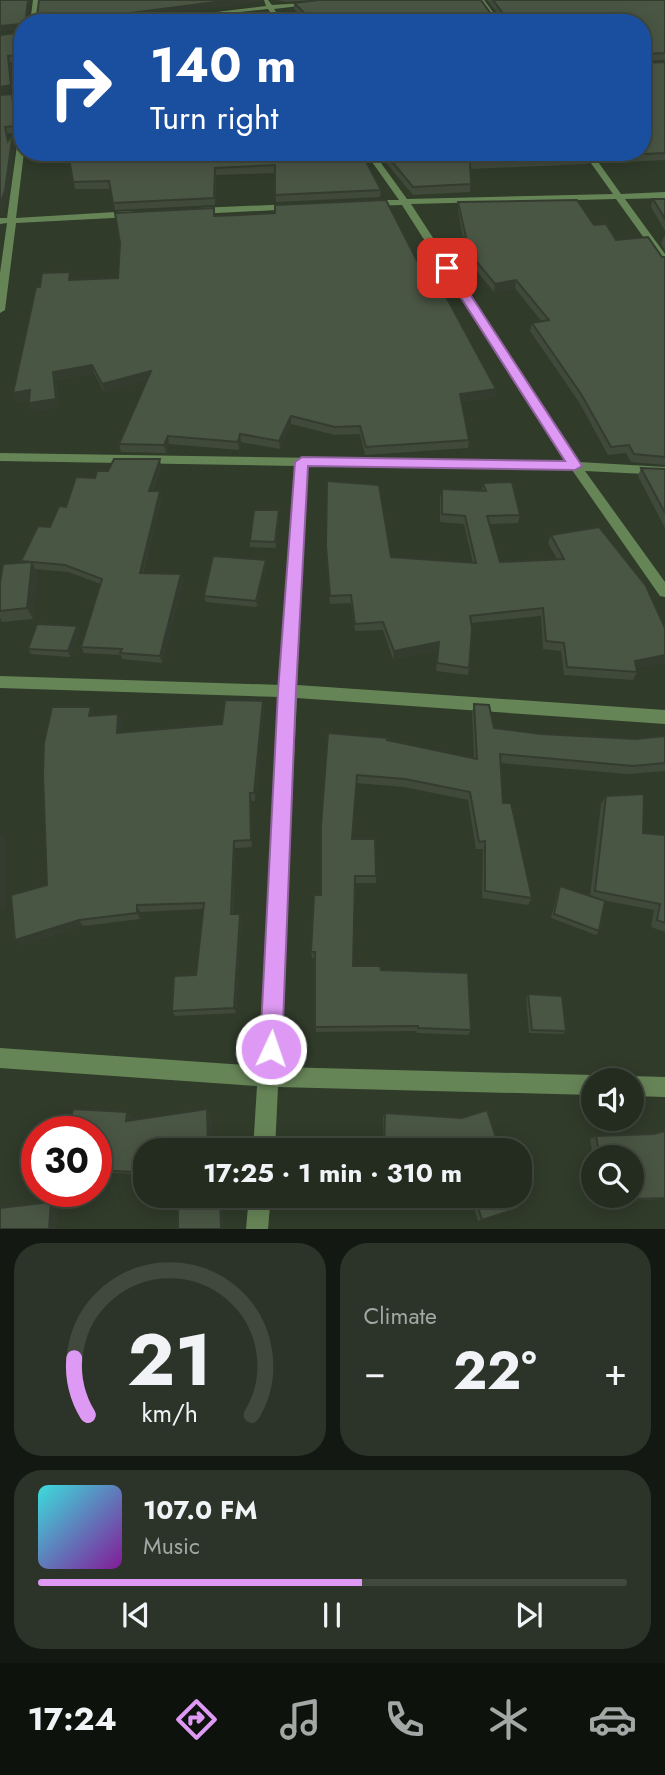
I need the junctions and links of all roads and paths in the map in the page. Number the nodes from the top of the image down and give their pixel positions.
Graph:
1 (347, 0) edge
2 (267, 3) edge
3 (198, 14) edge
4 (19, 161) edge
5 (375, 161) edge
6 (593, 161) edge
7 (615, 195) junction
8 (665, 195) edge
9 (404, 201) junction
10 (364, 203) edge
11 (310, 206) edge
12 (188, 212) edge
13 (148, 214) edge
14 (12, 220) junction
15 (0, 221) edge
16 (665, 261) edge
17 (0, 310) edge
18 (0, 457) edge
19 (302, 462) junction
20 (575, 466) junction
21 (665, 471) edge
22 (665, 592) edge
23 (0, 682) edge
24 (287, 691) junction
25 (665, 717) edge
26 (0, 1058) edge
27 (270, 1077) junction
28 (581, 1085) edge
29 (644, 1086) edge
30 (665, 1087) edge
31 (265, 1138) edge
32 (259, 1208) edge
33 (257, 1229) edge

1 - 2 street
2 - 3 street
4 - 14 street
5 - 9 street
6 - 7 street
7 - 8 street
7 - 9 street
7 - 16 street
9 - 10 street
9 - 20 street
11 - 12 street
13 - 14 street
14 - 15 street
14 - 17 street
18 - 19 street
19 - 20 street
19 - 24 street
20 - 21 street
20 - 22 street
23 - 24 street
24 - 25 street
24 - 27 street
26 - 27 street
27 - 28 street
27 - 31 street
29 - 30 street
32 - 33 street

